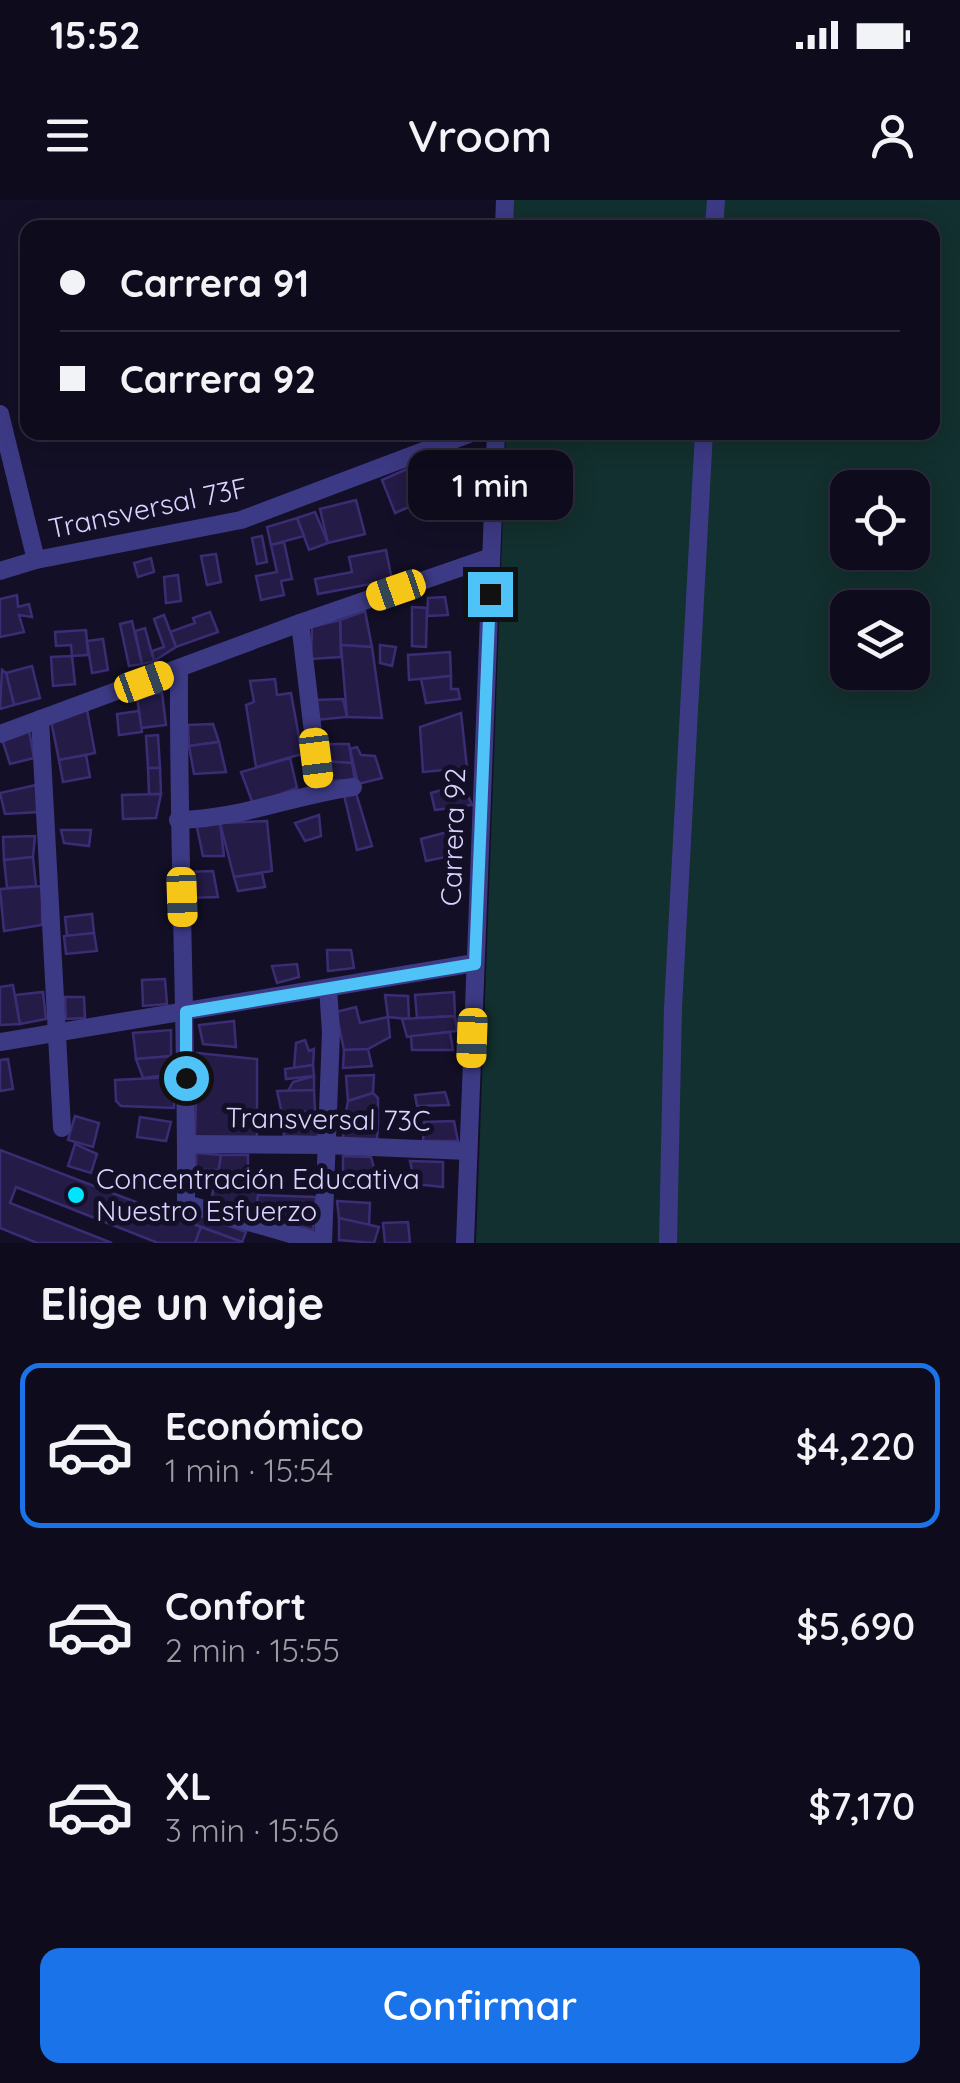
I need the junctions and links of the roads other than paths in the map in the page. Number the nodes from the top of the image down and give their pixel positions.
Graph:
1 (0, 414) edge
2 (453, 440) edge
3 (496, 440) edge
4 (704, 440) edge
5 (491, 557) junction
6 (36, 560) junction
7 (0, 571) edge
8 (300, 623) junction
9 (179, 670) junction
10 (40, 719) junction
11 (0, 734) edge
12 (353, 786) dead end
13 (320, 792) junction
14 (178, 820) junction
15 (475, 964) junction
16 (328, 988) junction
17 (186, 1012) junction
18 (56, 1033) junction
19 (0, 1042) edge
20 (62, 1128) dead end
21 (186, 1144) junction
22 (325, 1145) junction
23 (468, 1150) junction
24 (322, 1243) edge
25 (465, 1243) edge
26 (668, 1243) edge

1 - 6 street
2 - 6 street, Transversal 73F
3 - 5 street, Carrera 92
4 - 26 street
5 - 8 street
5 - 15 street, Carrera 92
6 - 7 street, Transversal 73F
8 - 9 street
8 - 13 street
9 - 10 street
9 - 14 street
10 - 11 street
10 - 18 street
12 - 13 street
13 - 14 street
14 - 17 street
15 - 16 street
15 - 23 street, Carrera 92
16 - 17 street
16 - 22 street
17 - 18 street
17 - 21 street
18 - 19 street
18 - 20 street
21 - 22 street, Transversal 73C
21 - 24 street
22 - 23 street, Transversal 73C
22 - 24 street
23 - 25 street, Carrera 92

